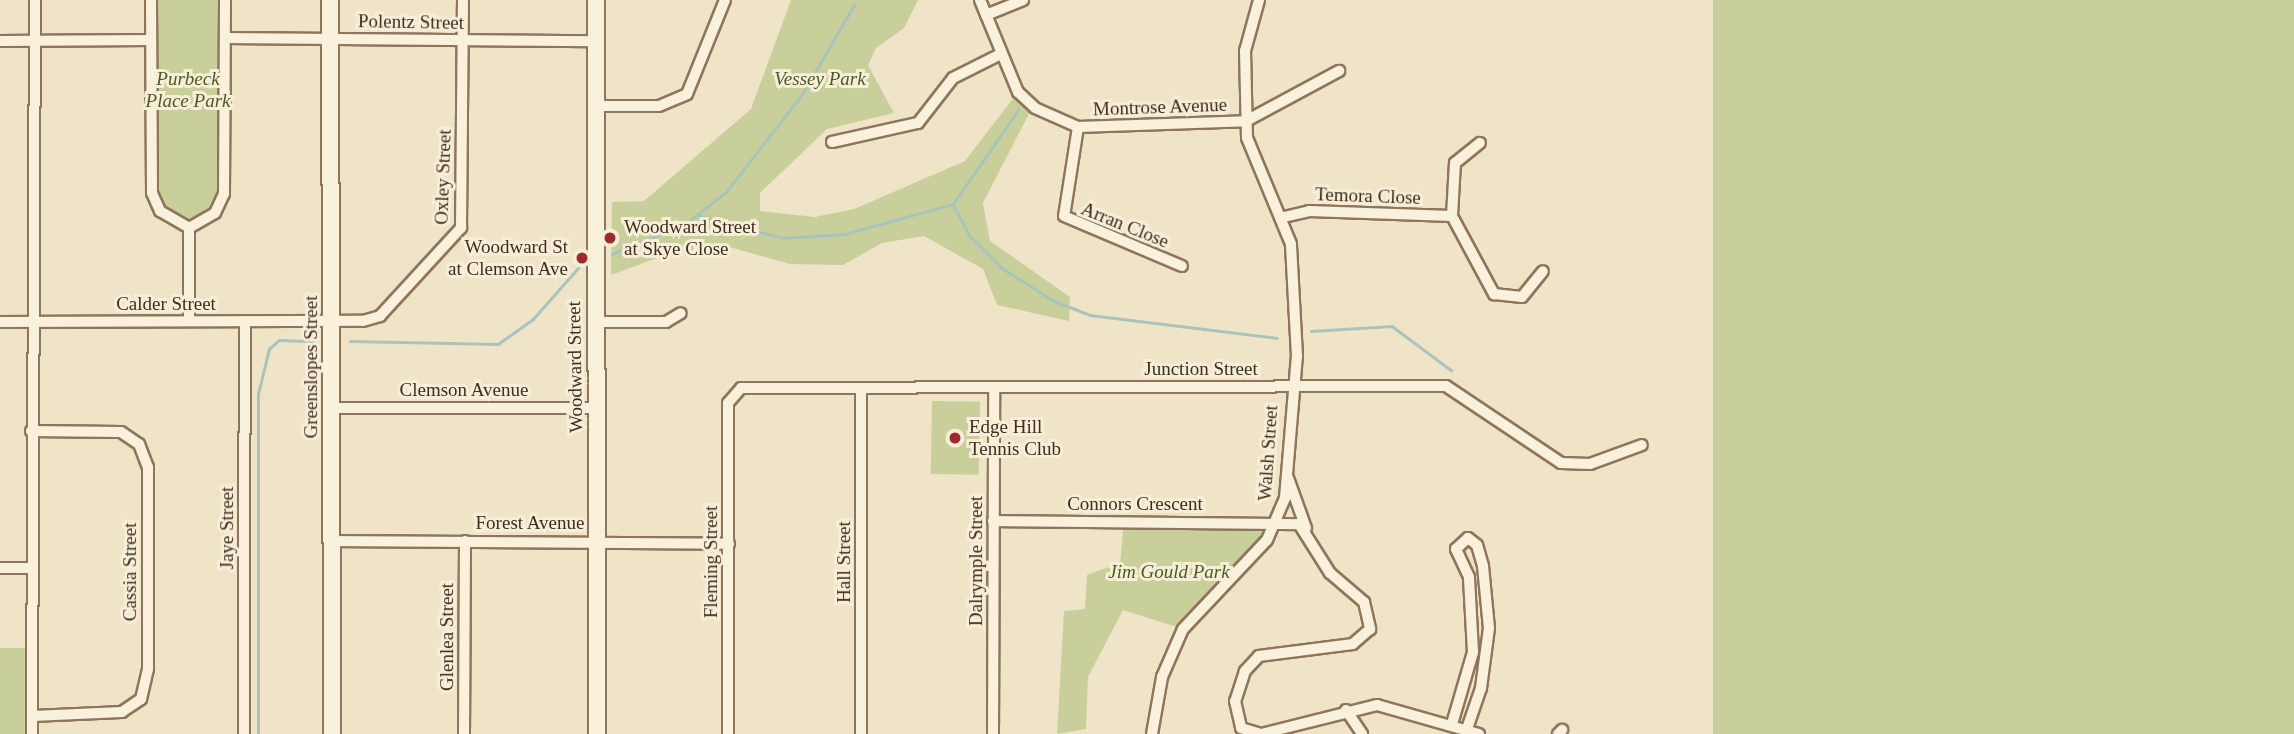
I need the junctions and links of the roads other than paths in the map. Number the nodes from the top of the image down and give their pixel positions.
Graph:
1 (35, 0) edge
2 (150, 0) edge
3 (225, 0) edge
4 (330, 0) edge
5 (463, 0) edge
6 (596, 0) edge
7 (725, 0) edge
8 (980, 0) edge
9 (1023, 0) edge
10 (1259, 0) edge
11 (986, 15) junction
12 (225, 38) junction
13 (330, 39) junction
14 (150, 40) junction
15 (463, 40) junction
16 (0, 41) edge
17 (35, 41) junction
18 (596, 41) junction
19 (1001, 54) junction
20 (1339, 71) dead end
21 (596, 106) junction
22 (1246, 121) junction
23 (1078, 127) junction
24 (832, 142) dead end
25 (1480, 143) dead end
26 (1452, 215) junction
27 (1284, 216) junction
28 (189, 228) junction
29 (1182, 266) dead end
30 (1543, 271) dead end
31 (681, 313) dead end
32 (189, 321) junction
33 (245, 321) junction
34 (331, 321) junction
35 (0, 322) edge
36 (31, 322) junction
37 (597, 322) junction
38 (1292, 385) junction
39 (993, 387) junction
40 (861, 391) junction
41 (733, 392) joint
42 (332, 408) junction
43 (597, 408) junction
44 (31, 431) junction
45 (1642, 445) dead end
46 (1287, 475) junction
47 (993, 522) junction
48 (1276, 522) junction
49 (1306, 527) junction
50 (332, 541) junction
51 (465, 541) junction
52 (597, 541) junction
53 (729, 544) junction
54 (0, 568) edge
55 (31, 568) junction
56 (1346, 710) junction
57 (33, 716) junction
58 (1452, 724) junction
59 (1467, 729) junction
60 (33, 734) edge
61 (244, 734) edge
62 (332, 734) edge
63 (464, 734) edge
64 (597, 734) edge
65 (728, 734) edge
66 (861, 734) edge
67 (993, 734) edge
68 (1152, 734) edge
69 (1362, 734) edge
70 (1479, 734) edge

1 - 17 street
2 - 14 street
3 - 12 street
4 - 13 street, Greenslopes Street
5 - 15 street, Oxley Street
6 - 18 street, Woodward Street
7 - 21 street
8 - 11 street, Montrose Avenue
9 - 11 street
10 - 22 street
11 - 19 street, Montrose Avenue
12 - 13 street, Polentz Street
12 - 28 street
13 - 15 street, Polentz Street
13 - 34 street, Greenslopes Street
14 - 17 street
14 - 28 street
15 - 18 street, Polentz Street
15 - 34 street, Oxley Street
16 - 17 street
17 - 36 street
18 - 21 street, Woodward Street
19 - 23 street, Montrose Avenue
19 - 24 street
20 - 22 street
21 - 37 street, Woodward Street
22 - 23 street, Montrose Avenue
22 - 27 street
23 - 29 street, Arran Close
25 - 26 street
26 - 27 street, Temora Close
26 - 30 street
27 - 38 street, Walsh Street
28 - 32 street
31 - 37 street
32 - 33 street, Calder Street
32 - 36 street, Calder Street
33 - 34 street, Calder Street
33 - 61 street, Jaye Street
34 - 42 street, Greenslopes Street
35 - 36 street, Calder Street
36 - 44 street
37 - 43 street, Woodward Street
38 - 39 street, Junction Street
38 - 45 street, Junction Street
38 - 46 street, Walsh Street
39 - 40 street, Junction Street
39 - 47 street, Dalrymple Street
40 - 41 street, Junction Street
40 - 66 street, Hall Street
41 - 53 street, Fleming Street
42 - 43 street, Clemson Avenue
42 - 50 street, Greenslopes Street
43 - 52 street, Woodward Street
44 - 55 street
44 - 57 street, Cassia Street
46 - 48 street, Walsh Street
46 - 49 street
47 - 48 street, Connors Crescent
47 - 67 street, Dalrymple Street
48 - 49 street, Connors Crescent
48 - 68 street, Walsh Street
49 - 56 street
50 - 51 street, Forest Avenue
50 - 62 street, Greenslopes Street
51 - 52 street, Forest Avenue
51 - 63 street, Glenlea Street
52 - 53 street, Forest Avenue
52 - 64 street, Woodward Street
53 - 65 street, Fleming Street
54 - 55 street
55 - 57 street
56 - 58 street
56 - 69 street
57 - 60 street
58 - 59 street
58 - 59 street
59 - 70 street

